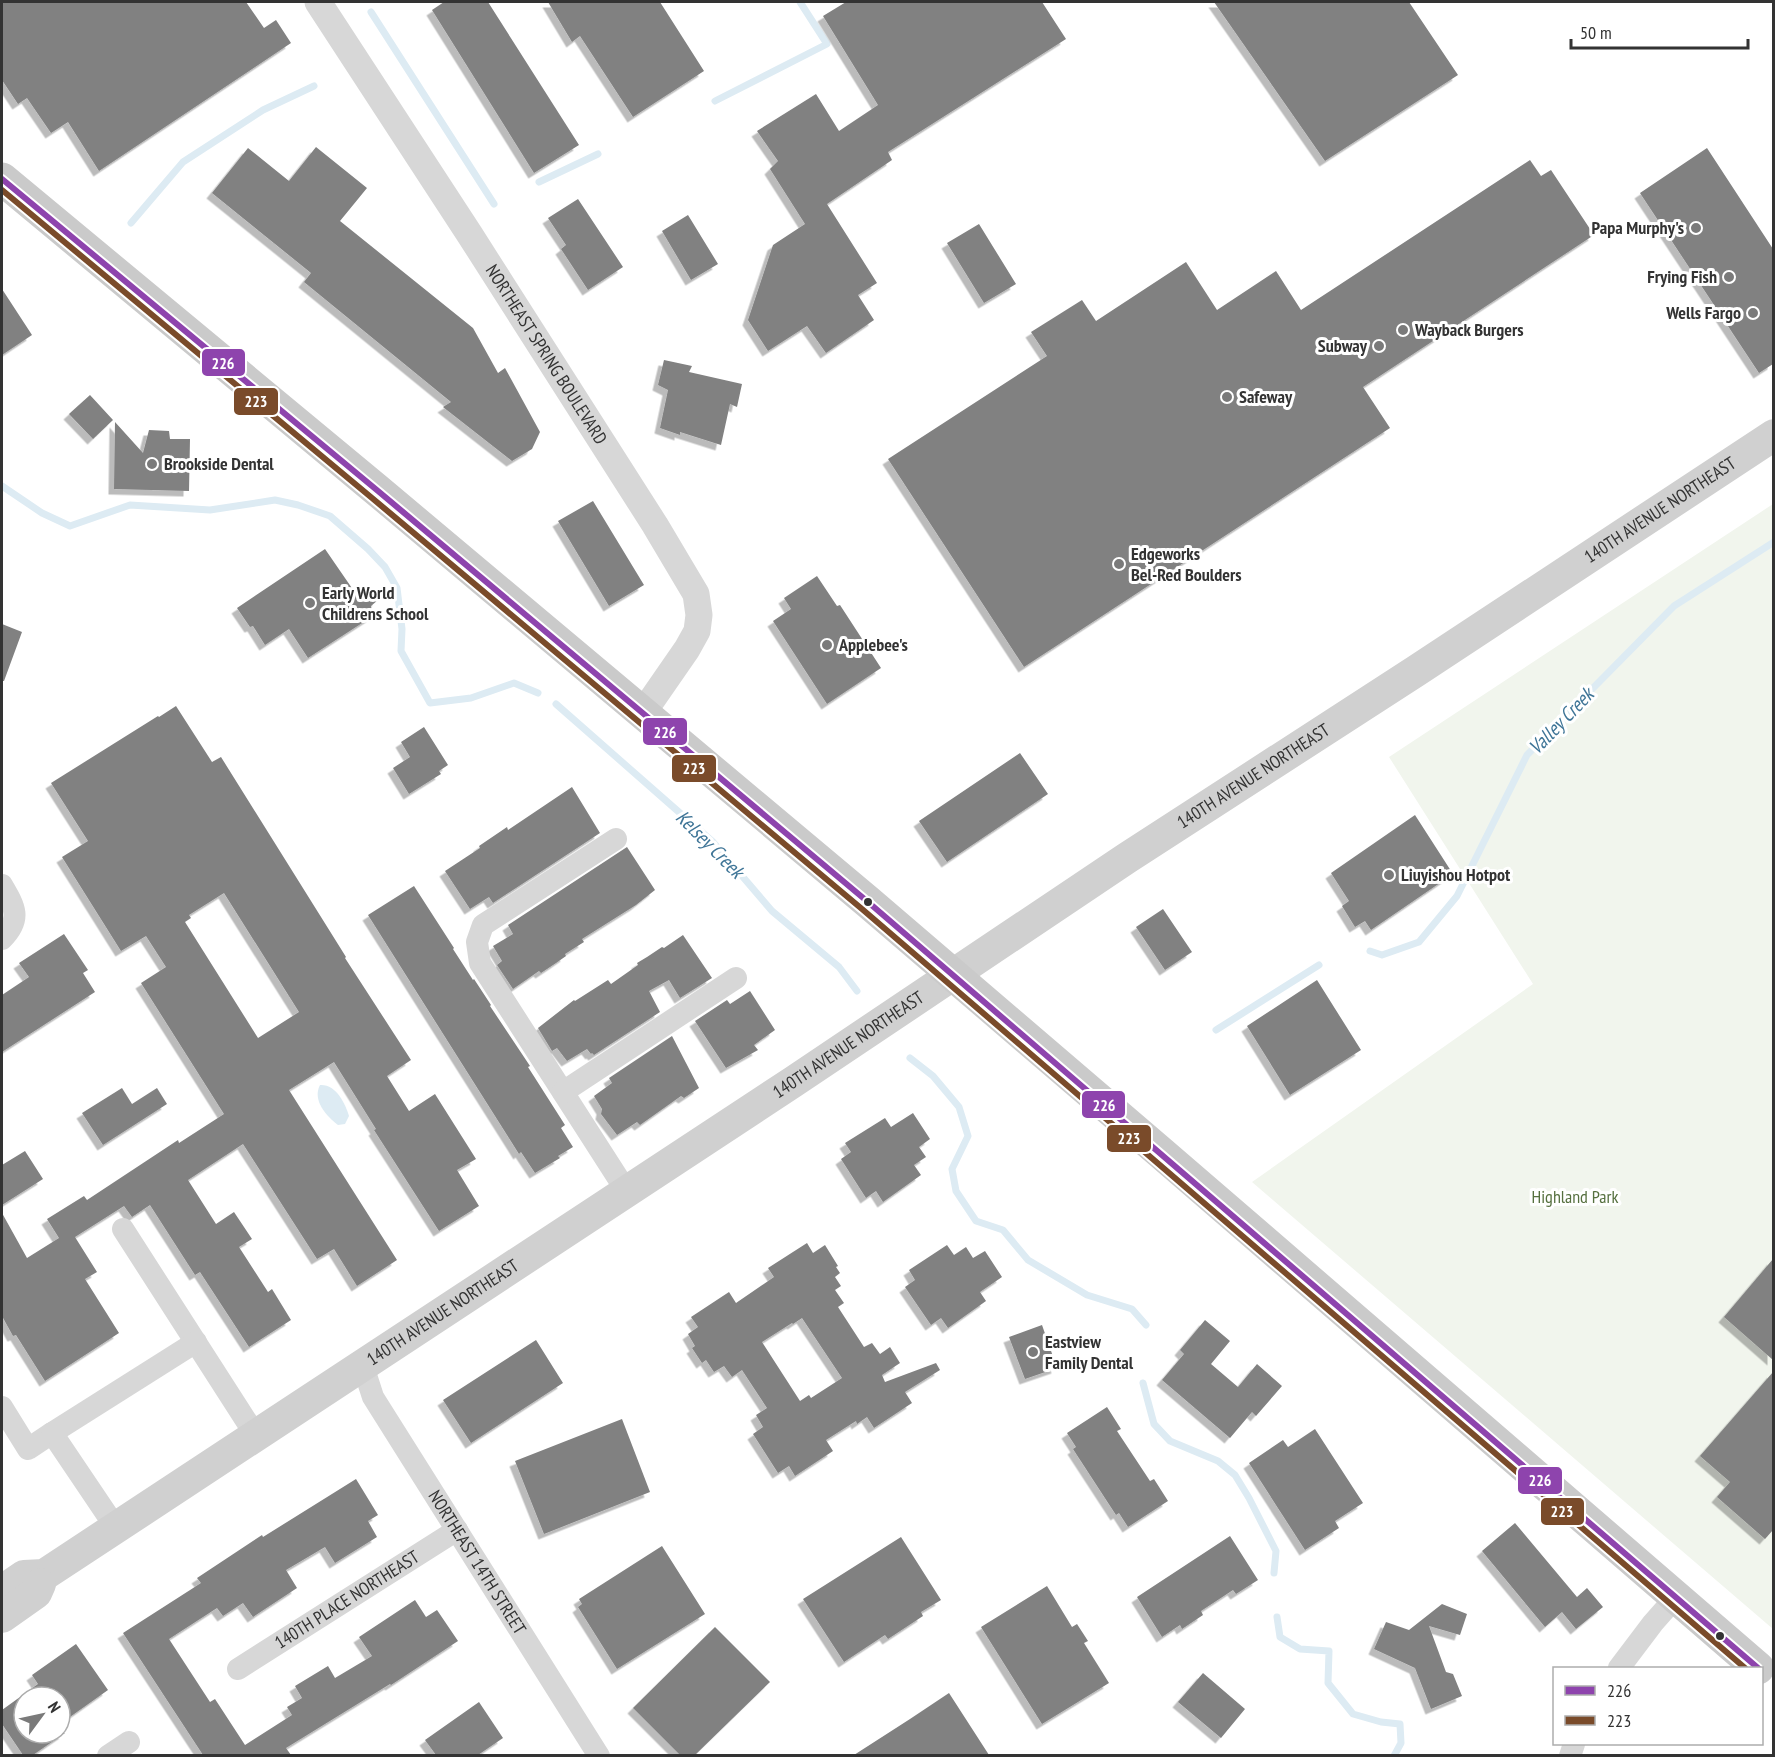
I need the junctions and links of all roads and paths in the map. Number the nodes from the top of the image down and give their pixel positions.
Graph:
1 (318, 2) edge
2 (2, 179) edge
3 (1773, 435) edge
4 (642, 714) junction
5 (615, 839) dead end
6 (2, 885) edge
7 (8, 930) edge
8 (953, 974) junction
9 (736, 978) dead end
10 (563, 1092) junction
11 (627, 1192) junction
12 (123, 1229) dead end
13 (196, 1342) junction
14 (363, 1366) junction
15 (2, 1407) edge
16 (52, 1433) junction
17 (256, 1436) junction
18 (116, 1528) junction
19 (457, 1530) junction
20 (44, 1575) junction
21 (2, 1590) edge
22 (1675, 1598) junction
23 (2, 1617) edge
24 (1620, 1667) edge
25 (1757, 1667) edge
26 (238, 1669) dead end
27 (129, 1742) dead end
28 (108, 1755) edge
29 (599, 1755) edge

1 - 4 street, NORTHEAST SPRING BOULEVARD
2 - 4 main road
3 - 8 main road, 140TH AVENUE NORTHEAST
4 - 8 main road
5 - 10 street
6 - 7 street
8 - 11 main road, 140TH AVENUE NORTHEAST
8 - 22 main road
9 - 10 street
10 - 11 street
11 - 14 main road, 140TH AVENUE NORTHEAST
12 - 13 street
13 - 16 street
13 - 17 street
14 - 17 main road, 140TH AVENUE NORTHEAST
14 - 19 street, NORTHEAST 14TH STREET
15 - 16 street
16 - 18 street
17 - 18 main road, 140TH AVENUE NORTHEAST
18 - 20 main road, 140TH AVENUE NORTHEAST
19 - 26 street, 140TH PLACE NORTHEAST
19 - 29 street, NORTHEAST 14TH STREET
20 - 21 main road, 140TH AVENUE NORTHEAST
20 - 23 main road, 140TH AVENUE NORTHEAST
22 - 24 street
22 - 25 main road
27 - 28 street

